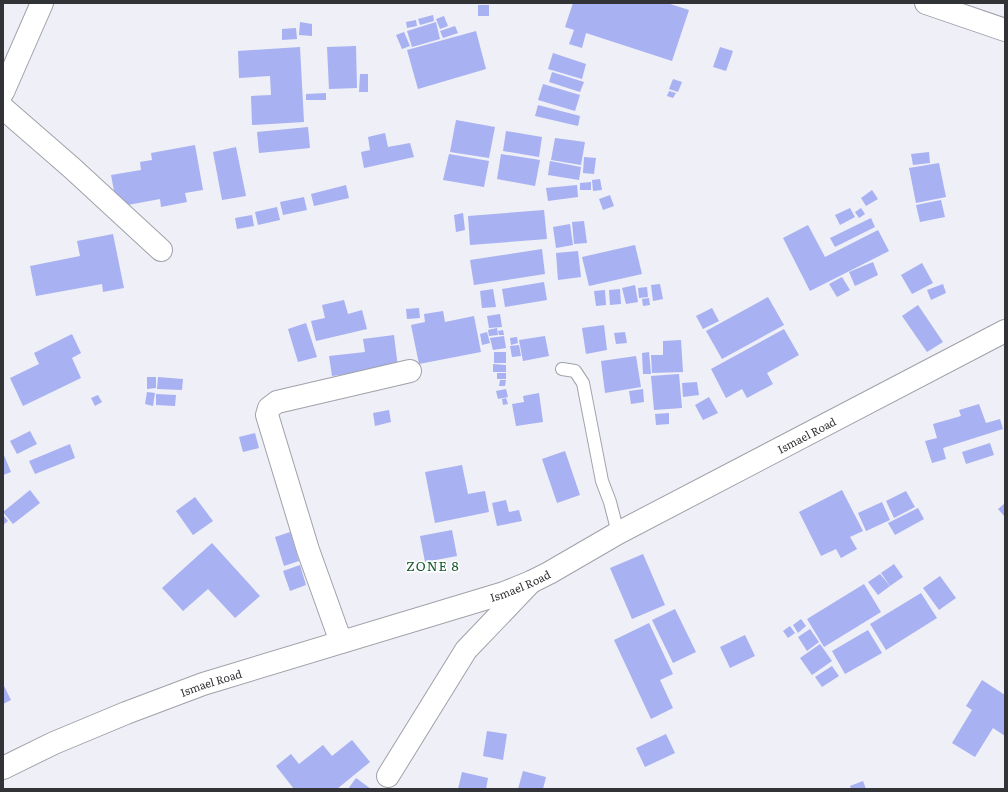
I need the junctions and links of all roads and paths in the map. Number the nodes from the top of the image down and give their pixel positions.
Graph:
1 (42, 3) edge
2 (926, 3) edge
3 (1005, 30) edge
4 (3, 92) edge
5 (3, 108) edge
6 (161, 250) dead end
7 (1005, 331) edge
8 (562, 369) dead end
9 (410, 371) dead end
10 (618, 533) junction
11 (531, 582) junction
12 (341, 642) junction
13 (3, 768) edge
14 (388, 776) dead end

1 - 4 street
2 - 3 street
5 - 6 street
7 - 10 street, Ismael Road
8 - 10 lane
9 - 12 street
10 - 11 street, Ismael Road
11 - 12 street, Ismael Road
11 - 14 street
12 - 13 street, Ismael Road

